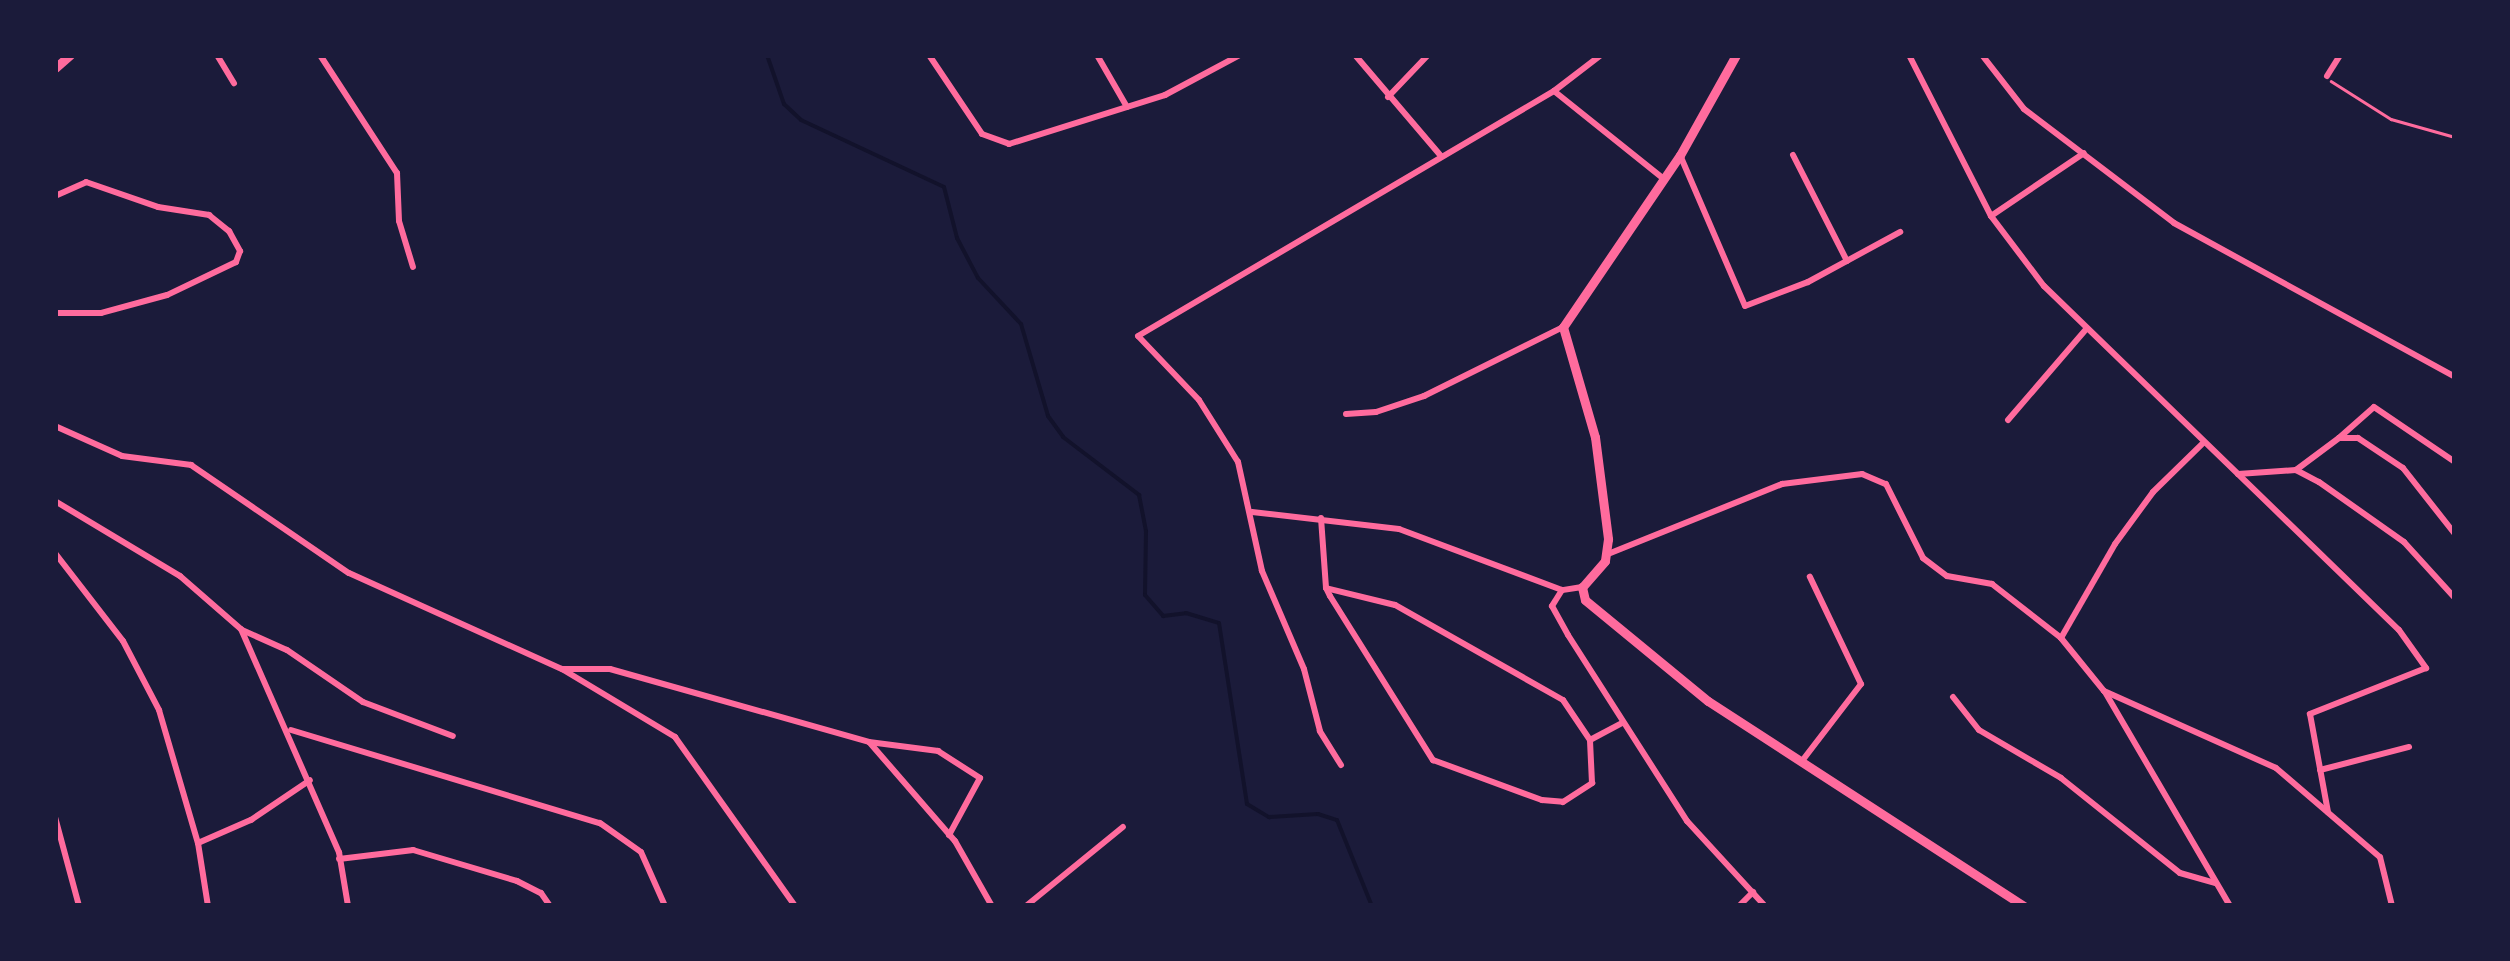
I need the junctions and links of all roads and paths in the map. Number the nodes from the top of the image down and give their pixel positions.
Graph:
1 (70, 55) edge
2 (217, 55) edge
3 (320, 55) edge
4 (929, 55) edge
5 (1097, 55) edge
6 (1239, 55) edge
7 (1355, 55) edge
8 (1428, 55) edge
9 (1736, 55) edge
10 (1909, 55) edge
11 (1982, 55) edge
12 (2340, 55) edge
13 (1596, 56) edge
14 (55, 68) edge
15 (2327, 76) joint
16 (234, 83) dead end
17 (1554, 90) junction
18 (1388, 97) junction
19 (1127, 107) junction
20 (2455, 137) edge
21 (2084, 153) junction
22 (1440, 154) junction
23 (1793, 154) dead end
24 (1680, 156) junction
25 (1664, 179) junction
26 (55, 196) edge
27 (1992, 216) junction
28 (1900, 232) dead end
29 (1847, 261) junction
30 (413, 267) dead end
31 (55, 313) edge
32 (1563, 327) junction
33 (2087, 328) junction
34 (2455, 378) edge
35 (1346, 414) dead end
36 (2008, 420) dead end
37 (55, 426) edge
38 (2339, 438) junction
39 (2204, 442) junction
40 (2455, 462) edge
41 (2296, 470) junction
42 (2237, 475) junction
43 (55, 501) edge
44 (1252, 512) junction
45 (1322, 518) junction
46 (2455, 534) edge
47 (55, 553) edge
48 (1608, 554) junction
49 (1810, 577) dead end
50 (1582, 587) junction
51 (1326, 588) junction
52 (1562, 590) junction
53 (2455, 598) edge
54 (240, 630) junction
55 (2061, 638) junction
56 (562, 669) junction
57 (2104, 690) junction
58 (1952, 697) dead end
59 (1622, 723) junction
60 (290, 730) junction
61 (452, 736) dead end
62 (1590, 740) junction
63 (869, 742) junction
64 (2409, 748) dead end
65 (1802, 760) junction
66 (1341, 764) dead end
67 (2320, 770) junction
68 (310, 780) junction
69 (2328, 812) junction
70 (55, 817) edge
71 (1123, 827) dead end
72 (949, 835) junction
73 (198, 844) junction
74 (64, 852) junction
75 (55, 855) edge
76 (339, 858) junction
77 (2216, 883) junction
78 (1753, 892) junction
79 (79, 906) edge
80 (208, 906) edge
81 (348, 906) edge
82 (550, 906) edge
83 (665, 906) edge
84 (796, 906) edge
85 (992, 906) edge
86 (1026, 906) edge
87 (1739, 906) edge
88 (1765, 906) edge
89 (2024, 906) edge
90 (2230, 906) edge
91 (2392, 906) edge

1 - 14 street
2 - 16 street
3 - 30 street
4 - 19 street
5 - 19 street
6 - 19 street
7 - 18 street
8 - 18 street
9 - 24 street
10 - 27 street
11 - 21 street
12 - 15 street
13 - 17 street
15 - 20 path
17 - 22 street
17 - 25 street
18 - 22 street
21 - 27 street
21 - 34 street
22 - 44 street
23 - 29 street
24 - 25 street
24 - 29 street
25 - 32 street
26 - 31 street
27 - 33 street
28 - 29 street
32 - 35 street
32 - 48 street
33 - 36 street
33 - 39 street
37 - 56 street
38 - 40 street
38 - 41 street
38 - 46 street
39 - 42 street
39 - 55 street
41 - 42 street
41 - 53 street
42 - 67 street
43 - 54 street
44 - 45 street
44 - 66 street
45 - 51 street
45 - 52 street
47 - 73 street
48 - 50 street
48 - 55 street
49 - 65 street
50 - 52 street
50 - 65 street
51 - 62 street
51 - 62 street
52 - 59 street
54 - 60 street
54 - 61 street
55 - 57 street
56 - 63 street
56 - 84 street
57 - 69 street
57 - 77 street
58 - 77 street
59 - 62 street
59 - 78 street
60 - 68 street
60 - 83 street
63 - 72 street
63 - 72 street
64 - 67 street
65 - 89 street
67 - 69 street
68 - 73 street
68 - 76 street
69 - 91 street
70 - 74 street
71 - 86 street
72 - 85 street
73 - 80 street
74 - 75 street
74 - 79 street
76 - 81 street
76 - 82 street
77 - 90 street
78 - 87 street
78 - 88 street

